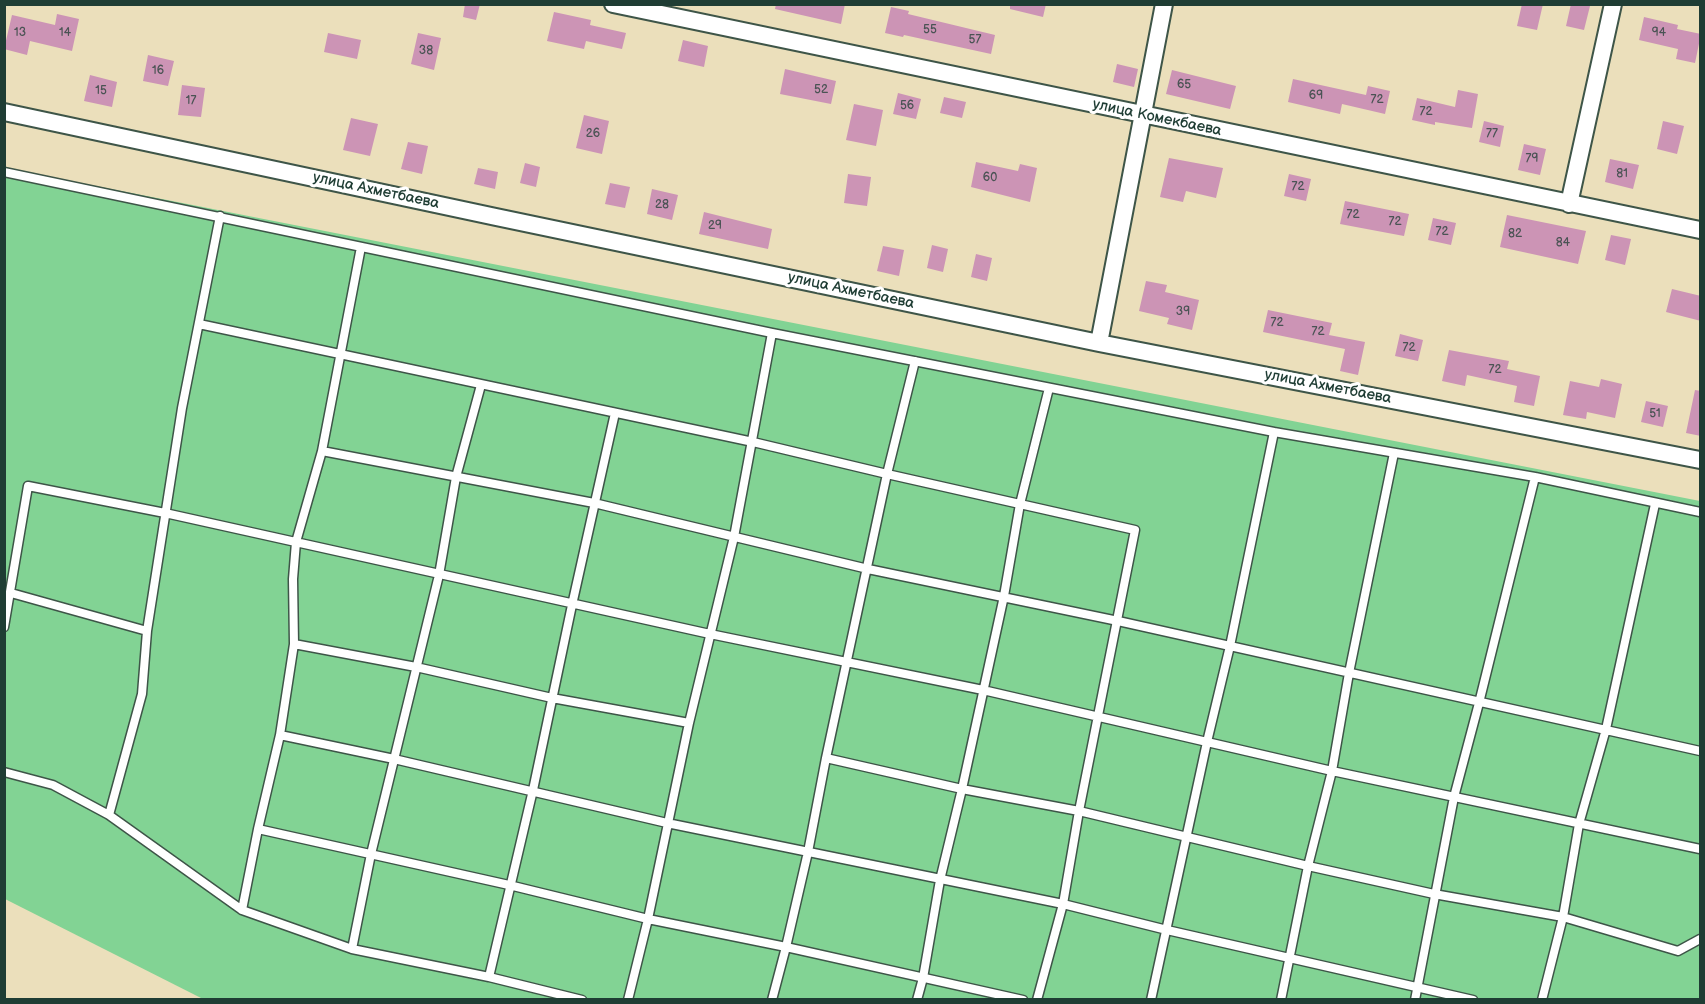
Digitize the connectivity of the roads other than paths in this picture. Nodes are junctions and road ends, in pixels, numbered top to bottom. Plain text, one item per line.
1 (613, 4) edge
2 (1164, 4) edge
3 (1613, 4) edge
4 (4, 112) edge
5 (1144, 116) junction
6 (4, 172) edge
7 (1569, 204) junction
8 (220, 216) junction
9 (1701, 230) edge
10 (361, 247) junction
11 (199, 324) junction
12 (772, 333) junction
13 (1099, 343) junction
14 (342, 356) junction
15 (915, 362) junction
16 (481, 385) junction
17 (1049, 388) junction
18 (615, 413) junction
19 (1274, 432) junction
20 (753, 441) junction
21 (322, 451) junction
22 (1394, 453) junction
23 (1701, 460) edge
24 (887, 474) junction
25 (456, 477) junction
26 (1535, 477) junction
27 (594, 503) junction
28 (1020, 504) junction
29 (1656, 504) junction
30 (1701, 512) edge
31 (165, 513) junction
32 (734, 537) junction
33 (296, 542) junction
34 (868, 569) junction
35 (439, 575) junction
36 (11, 594) junction
37 (1004, 596) junction
38 (572, 605) junction
39 (1118, 621) junction
40 (4, 627) edge
41 (147, 631) junction
42 (710, 634) junction
43 (294, 644) junction
44 (1230, 646) junction
45 (848, 663) junction
46 (416, 667) junction
47 (1349, 673) junction
48 (983, 690) junction
49 (552, 698) junction
50 (1479, 703) junction
51 (1097, 717) junction
52 (689, 723) junction
53 (1606, 729) junction
54 (280, 735) junction
55 (1207, 742) junction
56 (1701, 751) edge
57 (826, 758) junction
58 (394, 759) junction
59 (1332, 771) junction
60 (4, 772) edge
61 (962, 789) junction
62 (533, 790) junction
63 (1454, 797) junction
64 (1078, 812) junction
65 (109, 815) junction
66 (668, 823) junction
67 (1579, 824) junction
68 (258, 829) junction
69 (1186, 837) junction
70 (1701, 849) edge
71 (808, 852) junction
72 (372, 854) junction
73 (1308, 867) junction
74 (940, 880) junction
75 (509, 885) junction
76 (1434, 894) junction
77 (1063, 904) junction
78 (242, 910) junction
79 (1563, 917) junction
80 (648, 919) junction
81 (1167, 930) junction
82 (1701, 939) edge
83 (786, 947) junction
84 (352, 949) junction
85 (1290, 958) junction
86 (489, 977) junction
87 (922, 978) junction
88 (1418, 988) junction
89 (582, 999) edge
90 (628, 999) edge
91 (772, 999) edge
92 (917, 999) edge
93 (1023, 999) edge
94 (1037, 999) edge
95 (1151, 999) edge
96 (1281, 999) edge
97 (1415, 999) edge
98 (1473, 999) edge
99 (1542, 999) edge

1 - 5 street, улица Комекбаева
2 - 5 street
3 - 7 street
4 - 13 street, улица Ахметбаева
5 - 7 street, улица Комекбаева
5 - 13 street
6 - 8 lane
7 - 9 street, улица Комекбаева
8 - 10 lane
8 - 11 lane
10 - 12 lane
10 - 14 lane
11 - 14 lane
11 - 31 lane
12 - 15 lane
12 - 20 lane
13 - 23 street, улица Ахметбаева
14 - 16 lane
14 - 21 lane
15 - 17 lane
15 - 24 lane
16 - 18 lane
16 - 25 lane
17 - 19 lane
17 - 28 lane
18 - 20 lane
18 - 27 lane
19 - 22 lane
19 - 44 lane
20 - 24 lane
20 - 32 lane
21 - 25 lane
21 - 33 lane
22 - 26 lane
22 - 47 lane
24 - 28 lane
24 - 34 lane
25 - 27 lane
25 - 35 lane
26 - 29 lane
26 - 50 lane
27 - 32 lane
27 - 38 lane
28 - 37 lane
28 - 39 lane
29 - 30 lane
29 - 53 lane
31 - 33 lane
31 - 36 lane
31 - 41 lane
32 - 34 lane
32 - 42 lane
33 - 35 lane
33 - 43 lane
34 - 37 lane
34 - 45 lane
35 - 38 lane
35 - 46 lane
36 - 40 lane
36 - 41 lane
37 - 39 lane
37 - 48 lane
38 - 42 lane
38 - 49 lane
39 - 44 lane
39 - 51 lane
41 - 65 lane
42 - 45 lane
42 - 52 lane
43 - 46 lane
43 - 54 lane
44 - 47 lane
44 - 55 lane
45 - 48 lane
45 - 57 lane
46 - 49 lane
46 - 58 lane
47 - 50 lane
47 - 59 lane
48 - 51 lane
48 - 61 lane
49 - 52 lane
49 - 62 lane
50 - 53 lane
50 - 63 lane
51 - 55 lane
51 - 64 lane
52 - 66 lane
53 - 56 lane
53 - 67 lane
54 - 58 lane
54 - 68 lane
55 - 59 lane
55 - 69 lane
57 - 61 lane
57 - 71 lane
58 - 62 lane
58 - 72 lane
59 - 63 lane
59 - 73 lane
60 - 65 lane
61 - 64 lane
61 - 74 lane
62 - 66 lane
62 - 75 lane
63 - 67 lane
63 - 76 lane
64 - 69 lane
64 - 77 lane
65 - 78 lane
66 - 71 lane
66 - 80 lane
67 - 70 lane
67 - 79 lane
68 - 72 lane
68 - 78 lane
69 - 73 lane
69 - 81 lane
71 - 74 lane
71 - 83 lane
72 - 75 lane
72 - 84 lane
73 - 76 lane
73 - 85 lane
74 - 77 lane
74 - 87 lane
75 - 80 lane
75 - 86 lane
76 - 79 lane
76 - 88 lane
77 - 81 lane
77 - 94 lane
78 - 84 lane
79 - 82 lane
79 - 99 lane
80 - 83 lane
80 - 90 lane
81 - 85 lane
81 - 95 lane
83 - 87 lane
83 - 91 lane
84 - 86 lane
85 - 88 lane
85 - 96 lane
86 - 89 lane
87 - 92 lane
87 - 93 lane
88 - 97 lane
88 - 98 lane

